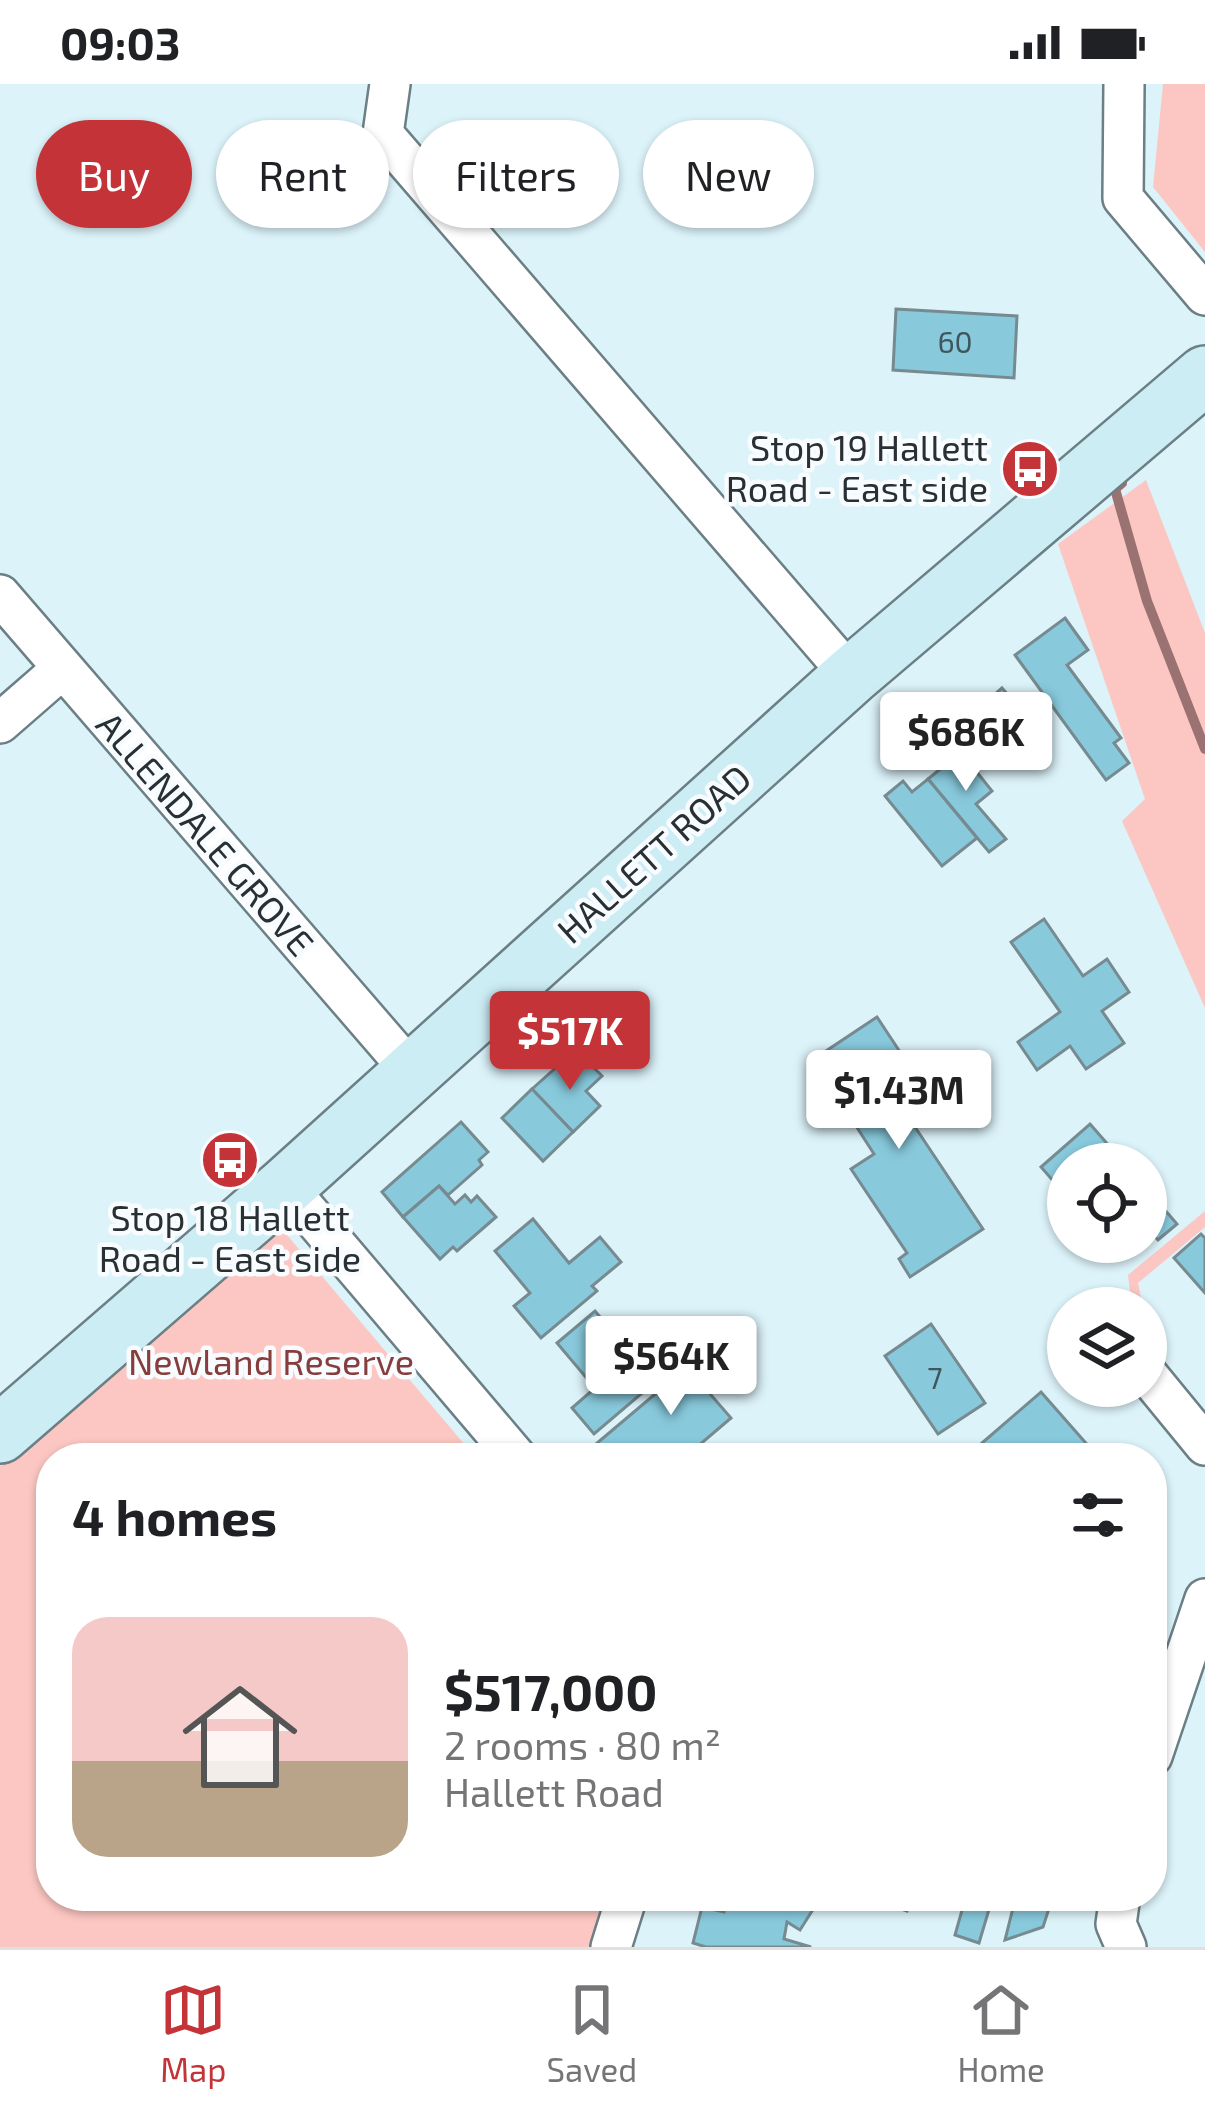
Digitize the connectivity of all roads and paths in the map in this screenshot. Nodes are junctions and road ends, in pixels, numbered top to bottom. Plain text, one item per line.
1 (390, 84) edge
2 (1124, 84) edge
3 (1205, 296) edge
4 (1205, 375) edge
5 (0, 595) edge
6 (62, 669) junction
7 (851, 676) junction
8 (0, 723) edge
9 (412, 1072) junction
10 (286, 1186) junction
11 (1167, 1398) edge
12 (0, 1434) edge
13 (504, 1443) edge
14 (1205, 1444) edge
15 (1205, 1599) edge
16 (1167, 1712) edge
17 (622, 1911) edge
18 (1118, 1911) edge
19 (611, 1947) edge
20 (1126, 1947) edge

1 - 7 street
2 - 3 street
4 - 7 main road, HALLETT ROAD
5 - 6 street, ALLENDALE GROVE
6 - 8 street
6 - 9 street, ALLENDALE GROVE
7 - 9 main road, HALLETT ROAD
9 - 10 main road, HALLETT ROAD
10 - 12 main road, HALLETT ROAD
10 - 13 street
11 - 14 street
15 - 16 street
17 - 19 street
18 - 20 street

